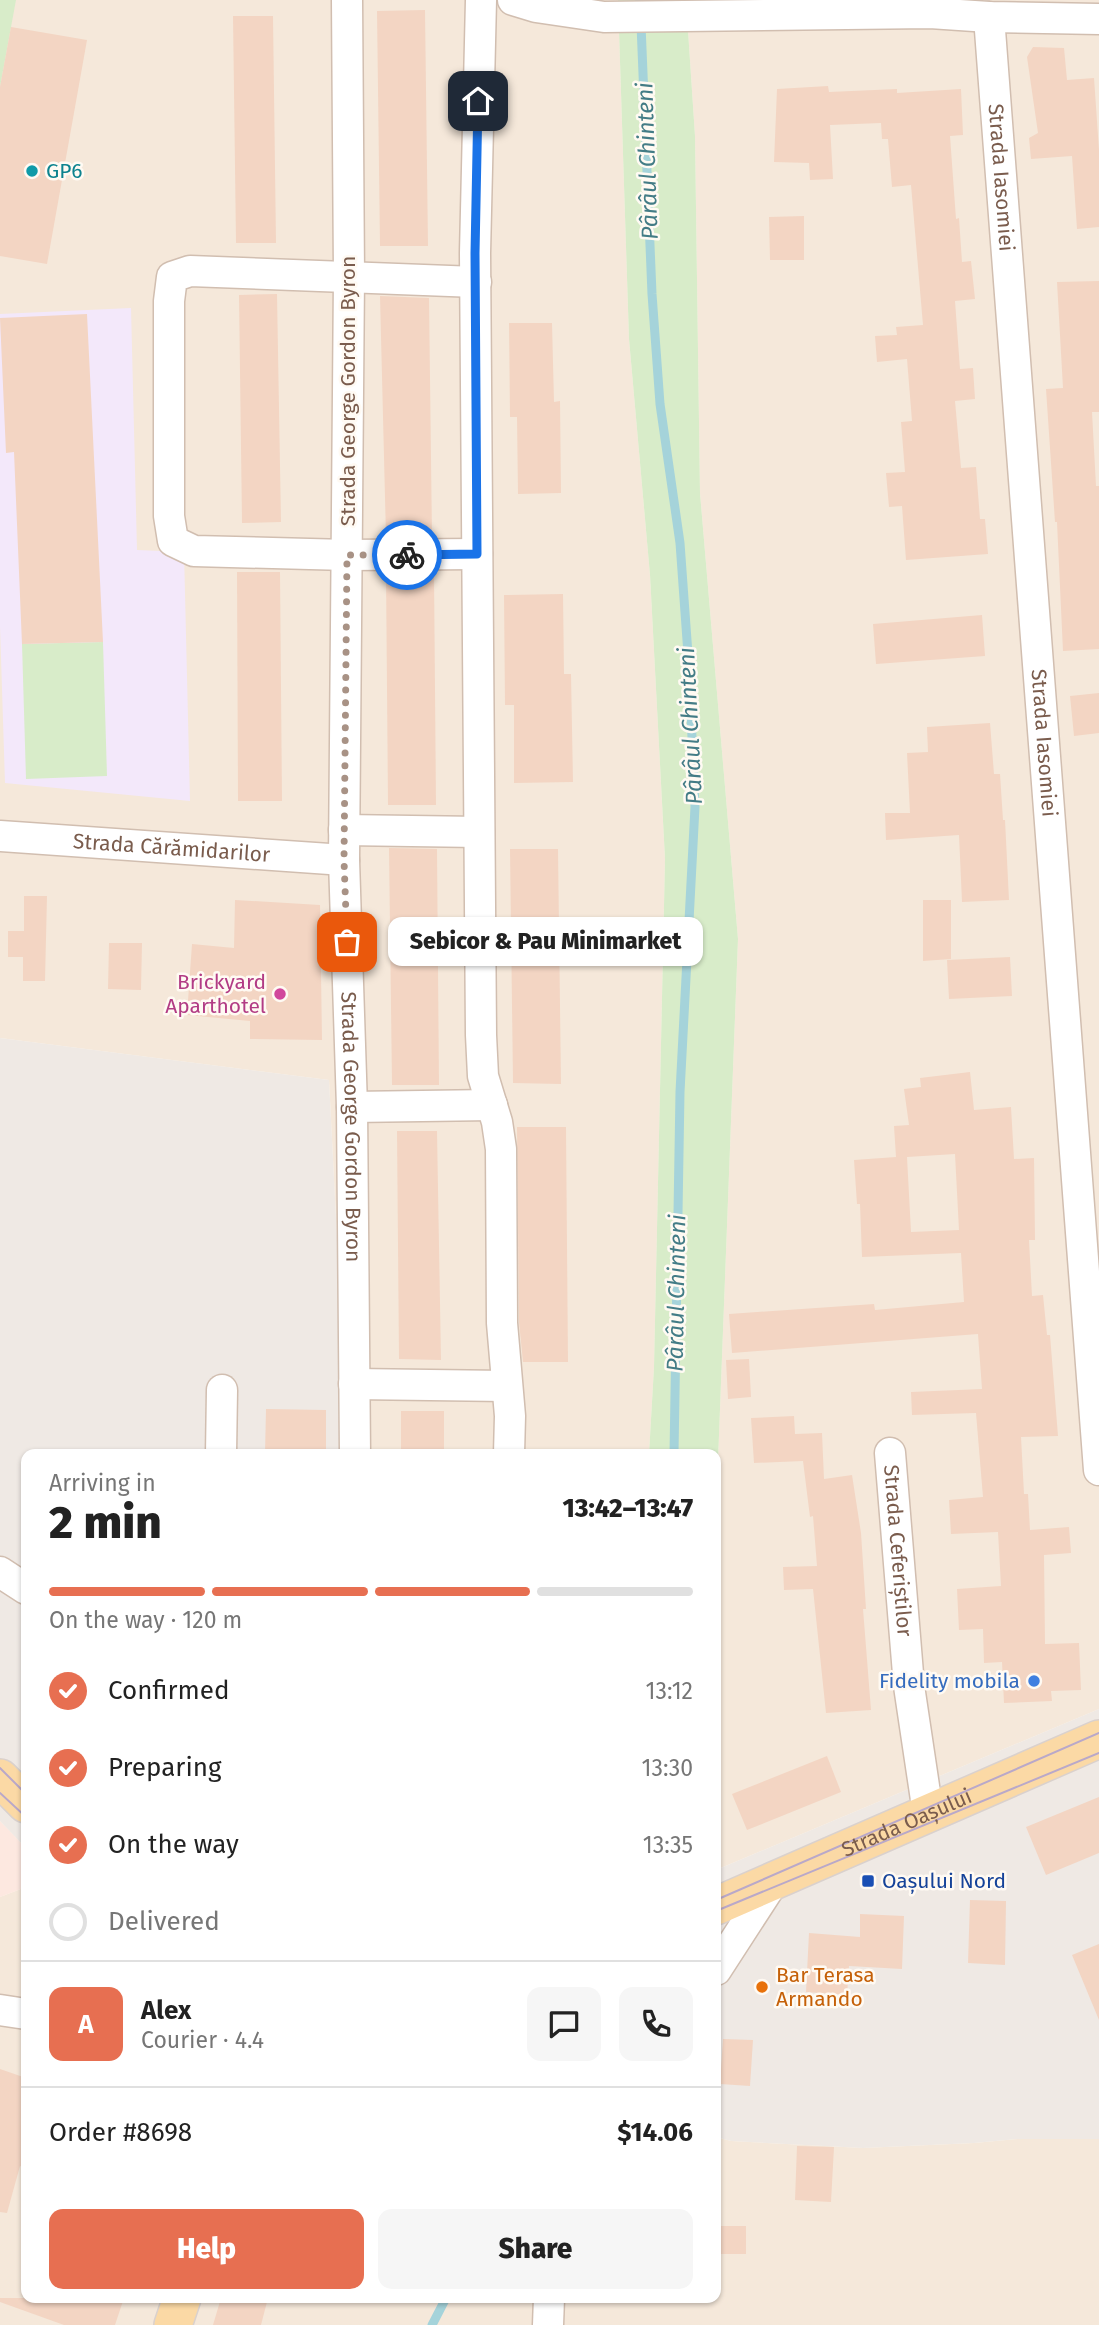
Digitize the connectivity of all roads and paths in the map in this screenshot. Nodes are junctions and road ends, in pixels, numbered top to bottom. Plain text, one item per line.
1 (347, 0) edge
2 (481, 0) edge
3 (513, 0) edge
4 (930, 6) edge
5 (571, 7) edge
6 (989, 17) junction
7 (1099, 19) edge
8 (349, 276) junction
9 (476, 282) junction
10 (477, 554) junction
11 (347, 555) junction
12 (479, 832) junction
13 (0, 836) edge
14 (344, 845) junction
15 (492, 1105) junction
16 (352, 1107) junction
17 (354, 1384) junction
18 (506, 1386) junction
19 (222, 1390) dead end
20 (221, 1449) edge
21 (355, 1449) edge
22 (509, 1449) edge
23 (890, 1453) dead end
24 (1099, 1469) edge
25 (0, 1572) edge
26 (21, 1586) edge
27 (1099, 1739) edge
28 (0, 1778) edge
29 (21, 1799) edge
30 (928, 1813) junction
31 (775, 1879) junction
32 (724, 1903) edge
33 (721, 1962) edge
34 (0, 2010) edge
35 (21, 2013) edge
36 (180, 2303) edge
37 (549, 2303) edge
38 (173, 2325) edge
39 (548, 2325) edge

1 - 8 street, Strada George Gordon Byron
2 - 9 street
3 - 5 street
4 - 5 street
4 - 6 street
6 - 7 street
6 - 24 street, Strada Iasomiei
8 - 9 street
8 - 11 street, Strada George Gordon Byron
8 - 11 street
9 - 10 street
10 - 11 street
10 - 12 street
11 - 14 street, Strada George Gordon Byron
12 - 14 street, Strada Cărămidarilor
12 - 15 street
13 - 14 street, Strada Cărămidarilor
14 - 16 street, Strada George Gordon Byron
15 - 16 street
15 - 18 street
16 - 17 street, Strada George Gordon Byron
17 - 18 street
17 - 21 street, Strada George Gordon Byron
18 - 22 street
19 - 20 street
23 - 30 street, Strada Ceferiștilor
25 - 26 street
27 - 30 main road, Strada Oașului
28 - 29 main road
30 - 31 main road, Strada Oașului
31 - 32 main road, Strada Oașului
31 - 33 street
34 - 35 street
36 - 38 main road
37 - 39 street

